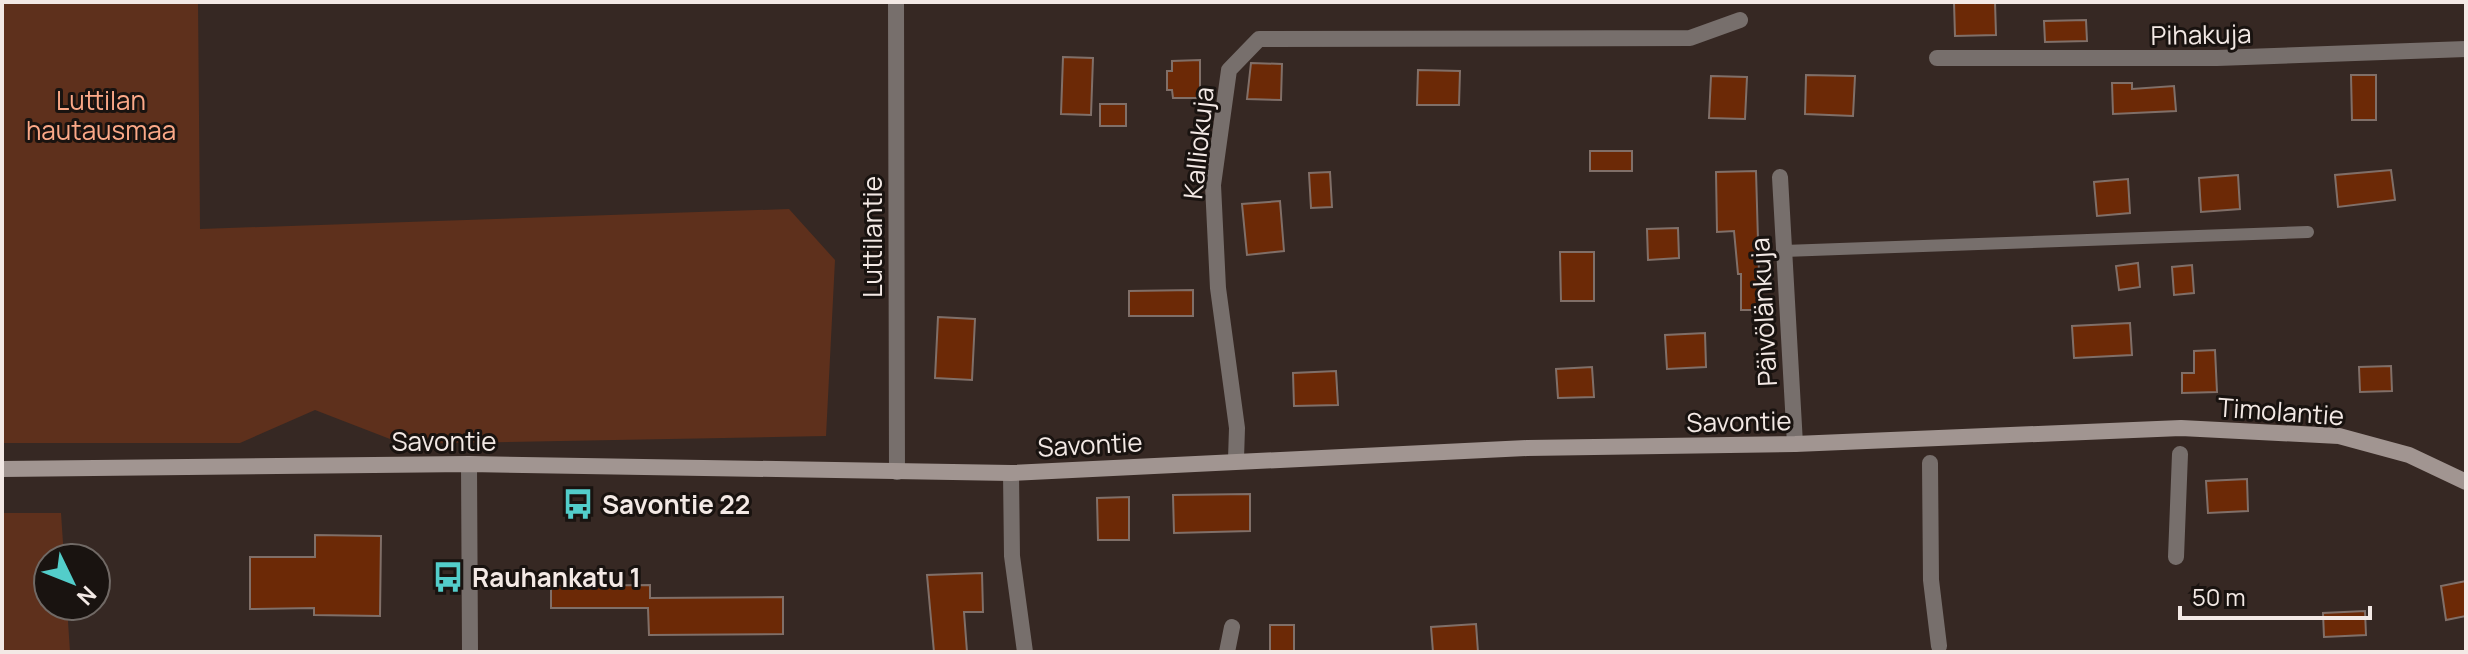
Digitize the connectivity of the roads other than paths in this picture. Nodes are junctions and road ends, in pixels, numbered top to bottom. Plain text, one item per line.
1 (896, 2) edge
2 (1740, 20) dead end
3 (2466, 49) edge
4 (1937, 58) dead end
5 (1780, 177) dead end
6 (2308, 232) dead end
7 (1784, 251) junction
8 (2181, 428) joint
9 (1795, 444) junction
10 (2180, 454) dead end
11 (1236, 459) junction
12 (1930, 463) dead end
13 (469, 464) junction
14 (2, 469) edge
15 (897, 472) junction
16 (1011, 473) junction
17 (2466, 482) edge
18 (2176, 557) dead end
19 (1232, 627) dead end
20 (1939, 646) dead end
21 (470, 652) edge
22 (1025, 652) edge
23 (1227, 652) edge

1 - 15 street, Luttilantie
2 - 11 street, Kalliokuja
3 - 4 street, Pihakuja
5 - 7 street, Päivölänkuja
6 - 7 lane
7 - 9 street, Päivölänkuja
8 - 9 street, Savontie
8 - 17 street, Timolantie
9 - 11 street, Savontie
10 - 18 street
11 - 16 street, Savontie
12 - 20 street
13 - 14 street, Savontie
13 - 15 street, Savontie
13 - 21 street
15 - 16 street, Savontie
16 - 22 street
19 - 23 street

